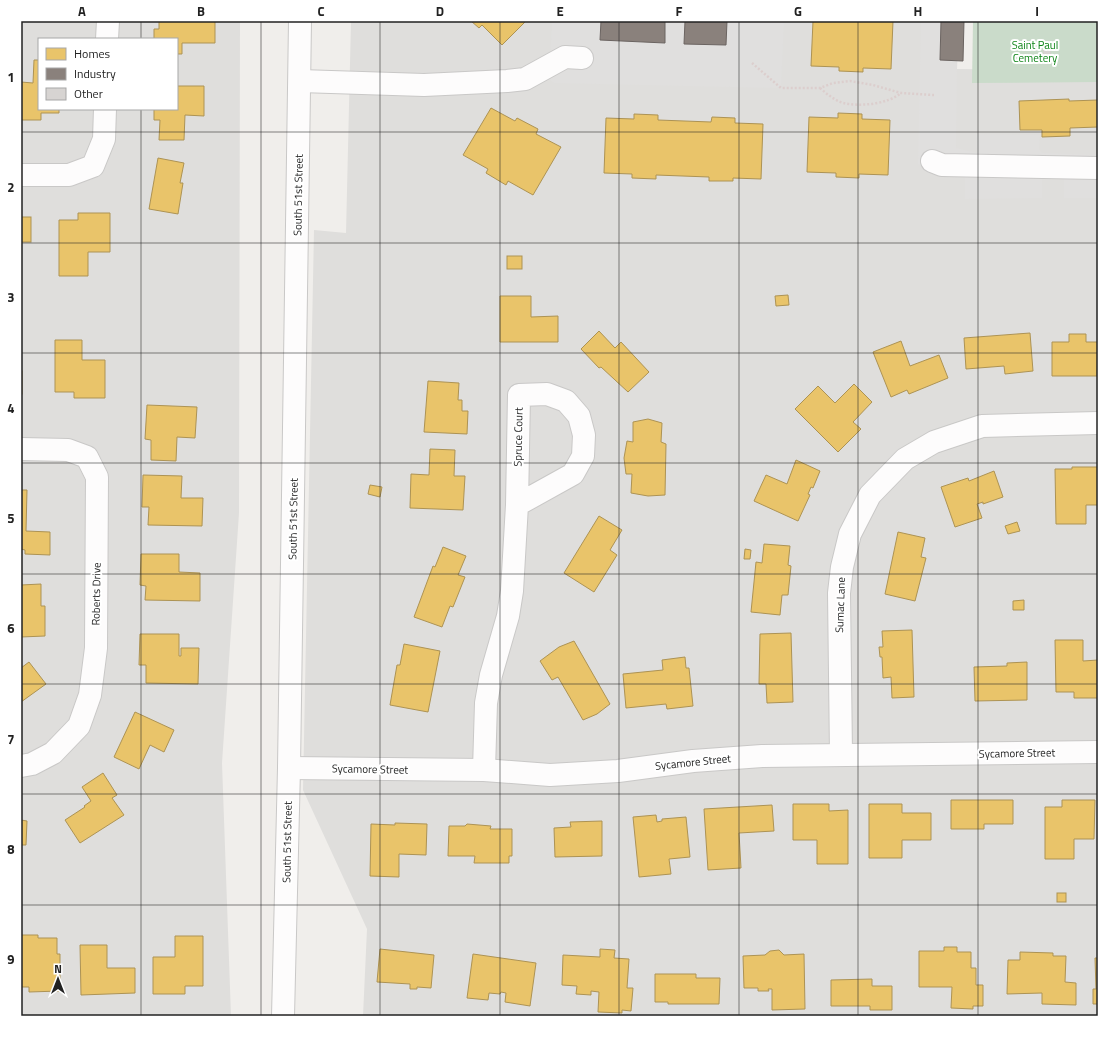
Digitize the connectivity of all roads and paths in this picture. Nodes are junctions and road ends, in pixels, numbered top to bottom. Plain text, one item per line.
1 (108, 21) edge
2 (300, 21) edge
3 (107, 38) edge
4 (582, 58) dead end
5 (752, 63) dead end
6 (300, 81) junction
7 (820, 88) junction
8 (901, 93) junction
9 (934, 95) dead end
10 (105, 110) edge
11 (932, 161) dead end
12 (1098, 168) edge
13 (21, 175) edge
14 (1098, 423) edge
15 (21, 449) edge
16 (516, 505) junction
17 (1098, 752) edge
18 (841, 755) junction
19 (21, 766) edge
20 (289, 768) junction
21 (484, 770) junction
22 (283, 1016) edge

1 - 3 street
2 - 6 street, South 51st Street
4 - 6 street
5 - 7 path
6 - 20 street, South 51st Street
7 - 8 path
7 - 8 path
8 - 9 path
10 - 13 street
11 - 12 street
14 - 18 street, Sumac Lane
15 - 19 street, Roberts Drive
16 - 16 street, Spruce Court
16 - 21 street, Spruce Court
17 - 18 street, Sycamore Street
18 - 21 street, Sycamore Street
20 - 21 street, Sycamore Street
20 - 22 street, South 51st Street

